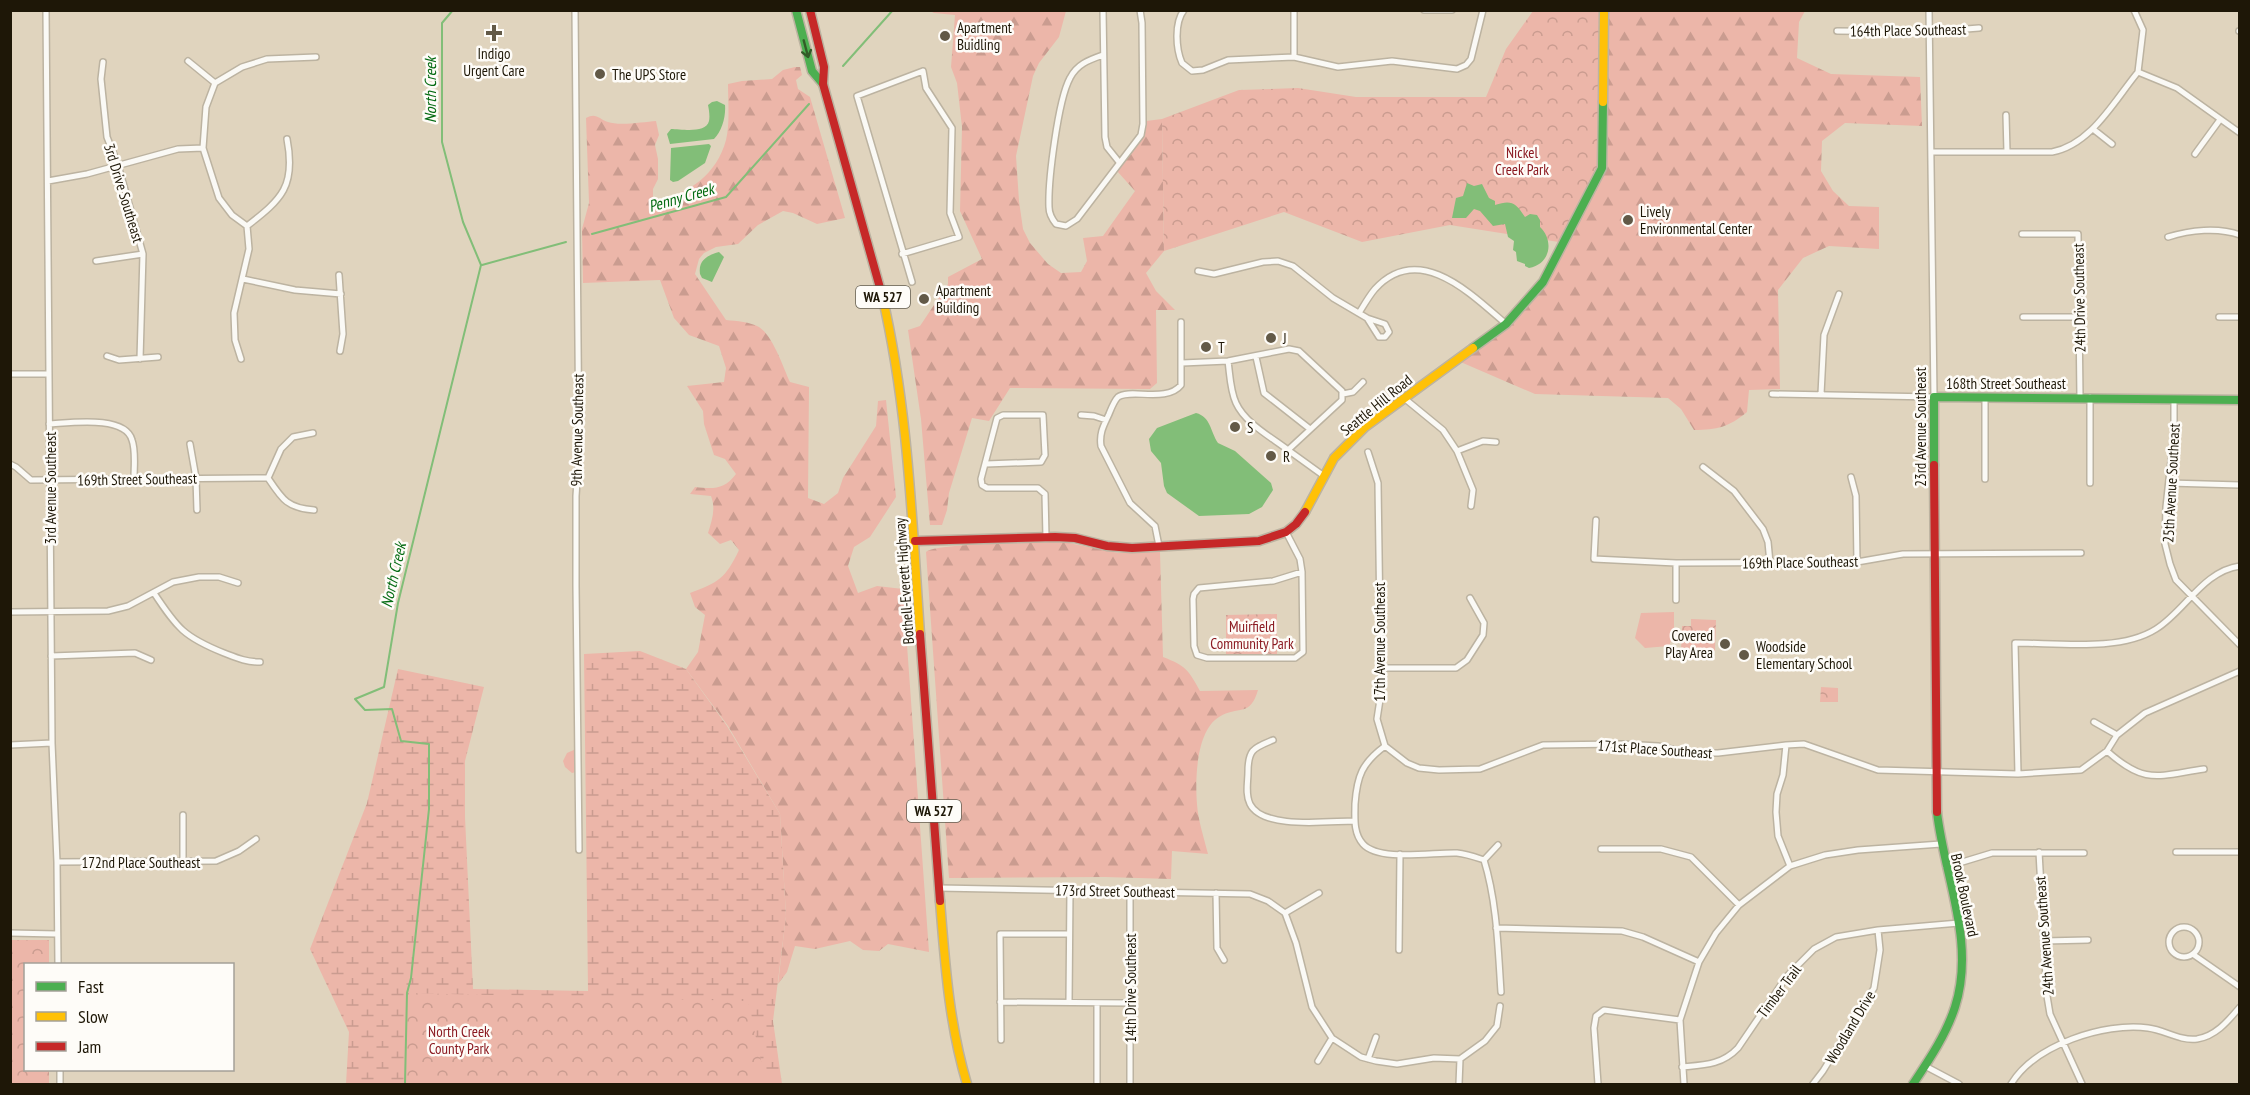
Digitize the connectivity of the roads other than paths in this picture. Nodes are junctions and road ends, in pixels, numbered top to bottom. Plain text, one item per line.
1 (46, 10) edge
2 (575, 10) edge
3 (796, 10) edge
4 (810, 10) edge
5 (815, 10) edge
6 (1103, 10) edge
7 (1140, 10) edge
8 (1184, 10) edge
9 (1294, 10) edge
10 (1424, 10) edge
11 (1452, 10) edge
12 (1483, 10) edge
13 (1604, 10) edge
14 (1929, 10) edge
15 (2134, 10) edge
16 (1979, 28) dead end
17 (815, 29) junction
18 (1837, 31) dead end
19 (1929, 32) junction
20 (1103, 55) junction
21 (316, 57) dead end
22 (1294, 57) junction
23 (189, 61) dead end
24 (102, 62) dead end
25 (2138, 72) junction
26 (215, 83) junction
27 (823, 84) junction
28 (2006, 115) dead end
29 (2219, 121) junction
30 (2093, 129) junction
31 (2240, 133) edge
32 (287, 139) dead end
33 (2112, 144) dead end
34 (203, 148) junction
35 (1930, 152) junction
36 (2007, 152) junction
37 (2195, 154) dead end
38 (1119, 162) junction
39 (118, 165) junction
40 (48, 181) junction
41 (247, 226) junction
42 (2022, 234) dead end
43 (2240, 235) edge
44 (2168, 237) dead end
45 (142, 254) junction
46 (902, 254) junction
47 (96, 261) dead end
48 (1198, 271) dead end
49 (339, 275) dead end
50 (243, 279) junction
51 (912, 282) dead end
52 (342, 294) junction
53 (1839, 294) dead end
54 (1359, 313) junction
55 (2023, 317) dead end
56 (2079, 317) junction
57 (2219, 317) dead end
58 (2240, 317) edge
59 (1367, 318) dead end
60 (1181, 322) dead end
61 (1506, 324) junction
62 (340, 351) dead end
63 (107, 356) dead end
64 (158, 357) dead end
65 (1256, 357) junction
66 (140, 359) junction
67 (241, 359) dead end
68 (1228, 362) junction
69 (1182, 363) junction
70 (10, 374) edge
71 (49, 374) junction
72 (1363, 382) dead end
73 (1343, 394) junction
74 (1772, 394) dead end
75 (1821, 394) junction
76 (1934, 397) junction
77 (1985, 397) junction
78 (2080, 397) junction
79 (2090, 397) junction
80 (1404, 398) junction
81 (2175, 399) junction
82 (2240, 400) edge
83 (1081, 415) dead end
84 (1106, 420) junction
85 (49, 424) junction
86 (1310, 429) junction
87 (313, 433) dead end
88 (1496, 442) dead end
89 (190, 444) dead end
90 (1288, 450) junction
91 (1457, 451) junction
92 (1368, 452) dead end
93 (10, 464) edge
94 (986, 464) junction
95 (1703, 467) dead end
96 (1324, 476) junction
97 (1851, 477) dead end
98 (134, 478) junction
99 (196, 478) junction
100 (268, 478) junction
101 (1985, 479) dead end
102 (50, 481) junction
103 (2090, 483) dead end
104 (2169, 483) junction
105 (2240, 485) edge
106 (1471, 506) dead end
107 (196, 510) dead end
108 (314, 510) dead end
109 (1596, 520) dead end
110 (1286, 532) junction
111 (1046, 537) junction
112 (915, 541) junction
113 (1159, 546) junction
114 (2081, 553) dead end
115 (1934, 554) junction
116 (1857, 562) junction
117 (1676, 563) junction
118 (1770, 563) junction
119 (2240, 566) edge
120 (1302, 572) junction
121 (237, 583) dead end
122 (154, 593) junction
123 (2192, 595) junction
124 (1470, 598) dead end
125 (1676, 600) dead end
126 (10, 612) edge
127 (50, 613) junction
128 (2240, 645) edge
129 (51, 656) junction
130 (151, 660) dead end
131 (260, 662) dead end
132 (1381, 668) junction
133 (2240, 671) edge
134 (2094, 722) dead end
135 (2117, 735) junction
136 (1274, 740) dead end
137 (52, 743) junction
138 (10, 745) edge
139 (1786, 745) junction
140 (1385, 746) junction
141 (2107, 751) junction
142 (2204, 769) dead end
143 (1936, 772) junction
144 (2018, 774) junction
145 (183, 815) dead end
146 (1354, 821) junction
147 (255, 838) dead end
148 (1941, 844) junction
149 (1498, 845) dead end
150 (1601, 849) dead end
151 (579, 850) dead end
152 (2039, 852) junction
153 (2176, 852) dead end
154 (2240, 852) edge
155 (2084, 853) dead end
156 (1400, 854) junction
157 (1484, 860) junction
158 (57, 862) junction
159 (183, 862) junction
160 (1790, 866) junction
161 (1946, 867) junction
162 (939, 888) junction
163 (1070, 891) junction
164 (1131, 891) junction
165 (1216, 893) junction
166 (1319, 893) dead end
167 (1738, 905) junction
168 (1285, 914) junction
169 (1959, 923) junction
170 (1496, 928) junction
171 (1878, 930) junction
172 (10, 933) edge
173 (57, 934) junction
174 (1069, 934) junction
175 (2088, 940) dead end
176 (2044, 941) junction
177 (1399, 950) dead end
178 (2194, 955) junction
179 (1224, 960) dead end
180 (1699, 962) junction
181 (58, 963) edge
182 (2240, 987) edge
183 (1501, 992) dead end
184 (1000, 1002) junction
185 (1069, 1002) junction
186 (1097, 1003) junction
187 (1130, 1003) junction
188 (1500, 1006) dead end
189 (2240, 1006) edge
190 (1680, 1020) junction
191 (1376, 1037) dead end
192 (1332, 1038) junction
193 (1001, 1041) dead end
194 (2062, 1044) junction
195 (1368, 1059) junction
196 (1460, 1059) junction
197 (1318, 1061) dead end
198 (1925, 1066) junction
199 (1682, 1067) junction
200 (967, 1084) edge
201 (1097, 1084) edge
202 (1130, 1084) edge
203 (1459, 1084) edge
204 (1598, 1084) edge
205 (1684, 1084) edge
206 (1813, 1084) edge
207 (1913, 1084) edge
208 (1959, 1084) edge
209 (2011, 1084) edge
210 (2082, 1084) edge

1 - 40 street, 3rd Avenue Southeast
2 - 151 street, 9th Avenue Southeast
3 -> 27 street, Bothell-Everett Highway / WA 527
4 - 17 street, Bothell-Everett Highway / WA 527
5 - 17 street
6 - 20 street
7 - 38 street
8 - 22 street
9 - 22 street
10 - 11 street
12 - 22 street
13 - 61 street, Seattle Hill Road
14 - 19 street, 23rd Avenue Southeast
15 - 25 street
16 - 19 street, 164th Place Southeast
17 - 27 street, Bothell-Everett Highway / WA 527
18 - 19 street, 164th Place Southeast
19 - 35 street, 23rd Avenue Southeast
20 - 38 street
20 - 38 street
21 - 26 street
23 - 26 street
24 - 39 street, 3rd Drive Southeast
25 - 29 street
25 - 30 street
26 - 34 street
27 - 112 street, Bothell-Everett Highway / WA 527
28 - 36 street
29 - 31 street
29 - 37 street
30 - 33 street
30 - 36 street
32 - 41 street
34 - 39 street
34 - 41 street
35 - 36 street
35 - 76 street, 23rd Avenue Southeast
39 - 40 street
39 - 45 street, 3rd Drive Southeast
40 - 71 street, 3rd Avenue Southeast
41 - 50 street
42 - 56 street, 24th Drive Southeast
43 - 44 street
45 - 47 street
45 - 66 street, 3rd Drive Southeast
46 - 46 street
46 - 51 street
48 - 54 street
49 - 52 street
50 - 52 street
50 - 67 street
52 - 62 street
53 - 75 street
54 - 59 street
54 - 61 street
55 - 56 street
56 - 78 street, 24th Drive Southeast
57 - 58 street
60 - 69 street
61 - 80 street, Seattle Hill Road
63 - 66 street
64 - 66 street
65 - 68 street
65 - 73 street
65 - 86 street
68 - 69 street
68 - 90 street
69 - 84 street
70 - 71 street
71 - 85 street, 3rd Avenue Southeast
72 - 73 street
73 - 86 street
74 - 75 street, 168th Street Southeast
75 - 76 street, 168th Street Southeast
76 - 77 street, 168th Street Southeast
76 - 115 street, 23rd Avenue Southeast
77 - 78 street, 168th Street Southeast
77 - 101 street
78 - 79 street, 168th Street Southeast
79 - 81 street, 168th Street Southeast
79 - 103 street
80 - 91 street
80 - 96 street, Seattle Hill Road
81 - 82 street, 168th Street Southeast
81 - 104 street, 25th Avenue Southeast
83 - 84 street
84 - 113 street
85 - 98 street
85 - 102 street, 3rd Avenue Southeast
86 - 90 street
87 - 100 street
88 - 91 street
89 - 99 street
90 - 96 street
91 - 106 street
92 - 132 street, 17th Avenue Southeast
93 - 102 street, 169th Street Southeast
94 - 94 street
94 - 111 street
95 - 118 street
96 - 110 street, Seattle Hill Road
97 - 116 street
98 - 99 street, 169th Street Southeast
98 - 102 street, 169th Street Southeast
99 - 100 street, 169th Street Southeast
99 - 107 street
100 - 108 street
102 - 127 street, 3rd Avenue Southeast
104 - 105 street
104 - 123 street, 25th Avenue Southeast
109 - 117 street, 169th Place Southeast
110 - 113 street, Seattle Hill Road
110 - 120 street
111 - 112 street, Seattle Hill Road
111 - 113 street, Seattle Hill Road
112 - 162 street, Bothell-Everett Highway / WA 527
114 - 115 street, 169th Place Southeast
115 - 116 street, 169th Place Southeast
115 - 143 street, 23rd Avenue Southeast
116 - 118 street, 169th Place Southeast
117 - 118 street, 169th Place Southeast
117 - 125 street
119 - 123 street
120 - 120 street
121 - 122 street
122 - 127 street
122 - 131 street
123 - 128 street, 25th Avenue Southeast
123 - 144 street
124 - 132 street
126 - 127 street
127 - 129 street, 3rd Avenue Southeast
129 - 130 street
129 - 137 street, 3rd Avenue Southeast
132 - 140 street, 17th Avenue Southeast
133 - 135 street
134 - 135 street
135 - 141 street
136 - 146 street
137 - 138 street
137 - 158 street, 3rd Avenue Southeast
139 - 140 street, 171st Place Southeast
139 - 143 street, 171st Place Southeast
139 - 160 street
140 - 146 street
141 - 142 street
141 - 144 street, 171st Place Southeast
143 - 144 street, 171st Place Southeast
143 - 148 street, 23rd Avenue Southeast
145 - 159 street
146 - 156 street
147 - 159 street, 172nd Place Southeast
148 - 160 street
148 - 161 street, Brook Boulevard
149 - 157 street
150 - 167 street
152 - 155 street
152 - 161 street
152 - 176 street, 24th Avenue Southeast
153 - 154 street
156 - 157 street
156 - 177 street
157 - 170 street
158 - 159 street, 172nd Place Southeast
158 - 173 street, 3rd Avenue Southeast
160 - 167 street
161 - 169 street, Brook Boulevard
162 - 163 street, 173rd Street Southeast
162 - 200 street, Bothell-Everett Highway / WA 527
163 - 164 street, 173rd Street Southeast
163 - 174 street
164 - 165 street, 173rd Street Southeast
164 - 187 street, 14th Drive Southeast
165 - 168 street, 173rd Street Southeast
165 - 179 street
166 - 168 street
167 - 180 street
168 - 192 street
169 - 171 street, Timber Trail
169 - 198 street, Brook Boulevard
170 - 180 street
170 - 183 street
171 - 199 street, Timber Trail
171 - 206 street, Woodland Drive
172 - 173 street
173 - 181 street, 3rd Avenue Southeast
174 - 184 street
174 - 185 street
175 - 176 street
176 - 194 street, 24th Avenue Southeast
178 - 178 street
178 - 182 street
180 - 190 street
184 - 185 street
184 - 193 street
185 - 186 street
186 - 187 street
186 - 201 street
187 - 202 street, 14th Drive Southeast
188 - 196 street
189 - 194 street
190 - 199 street
190 - 204 street
191 - 195 street
192 - 195 street
192 - 197 street
194 - 209 street
194 - 210 street, 24th Avenue Southeast
195 - 196 street
196 - 203 street
198 - 207 street, Brook Boulevard
198 - 208 street
199 - 205 street

